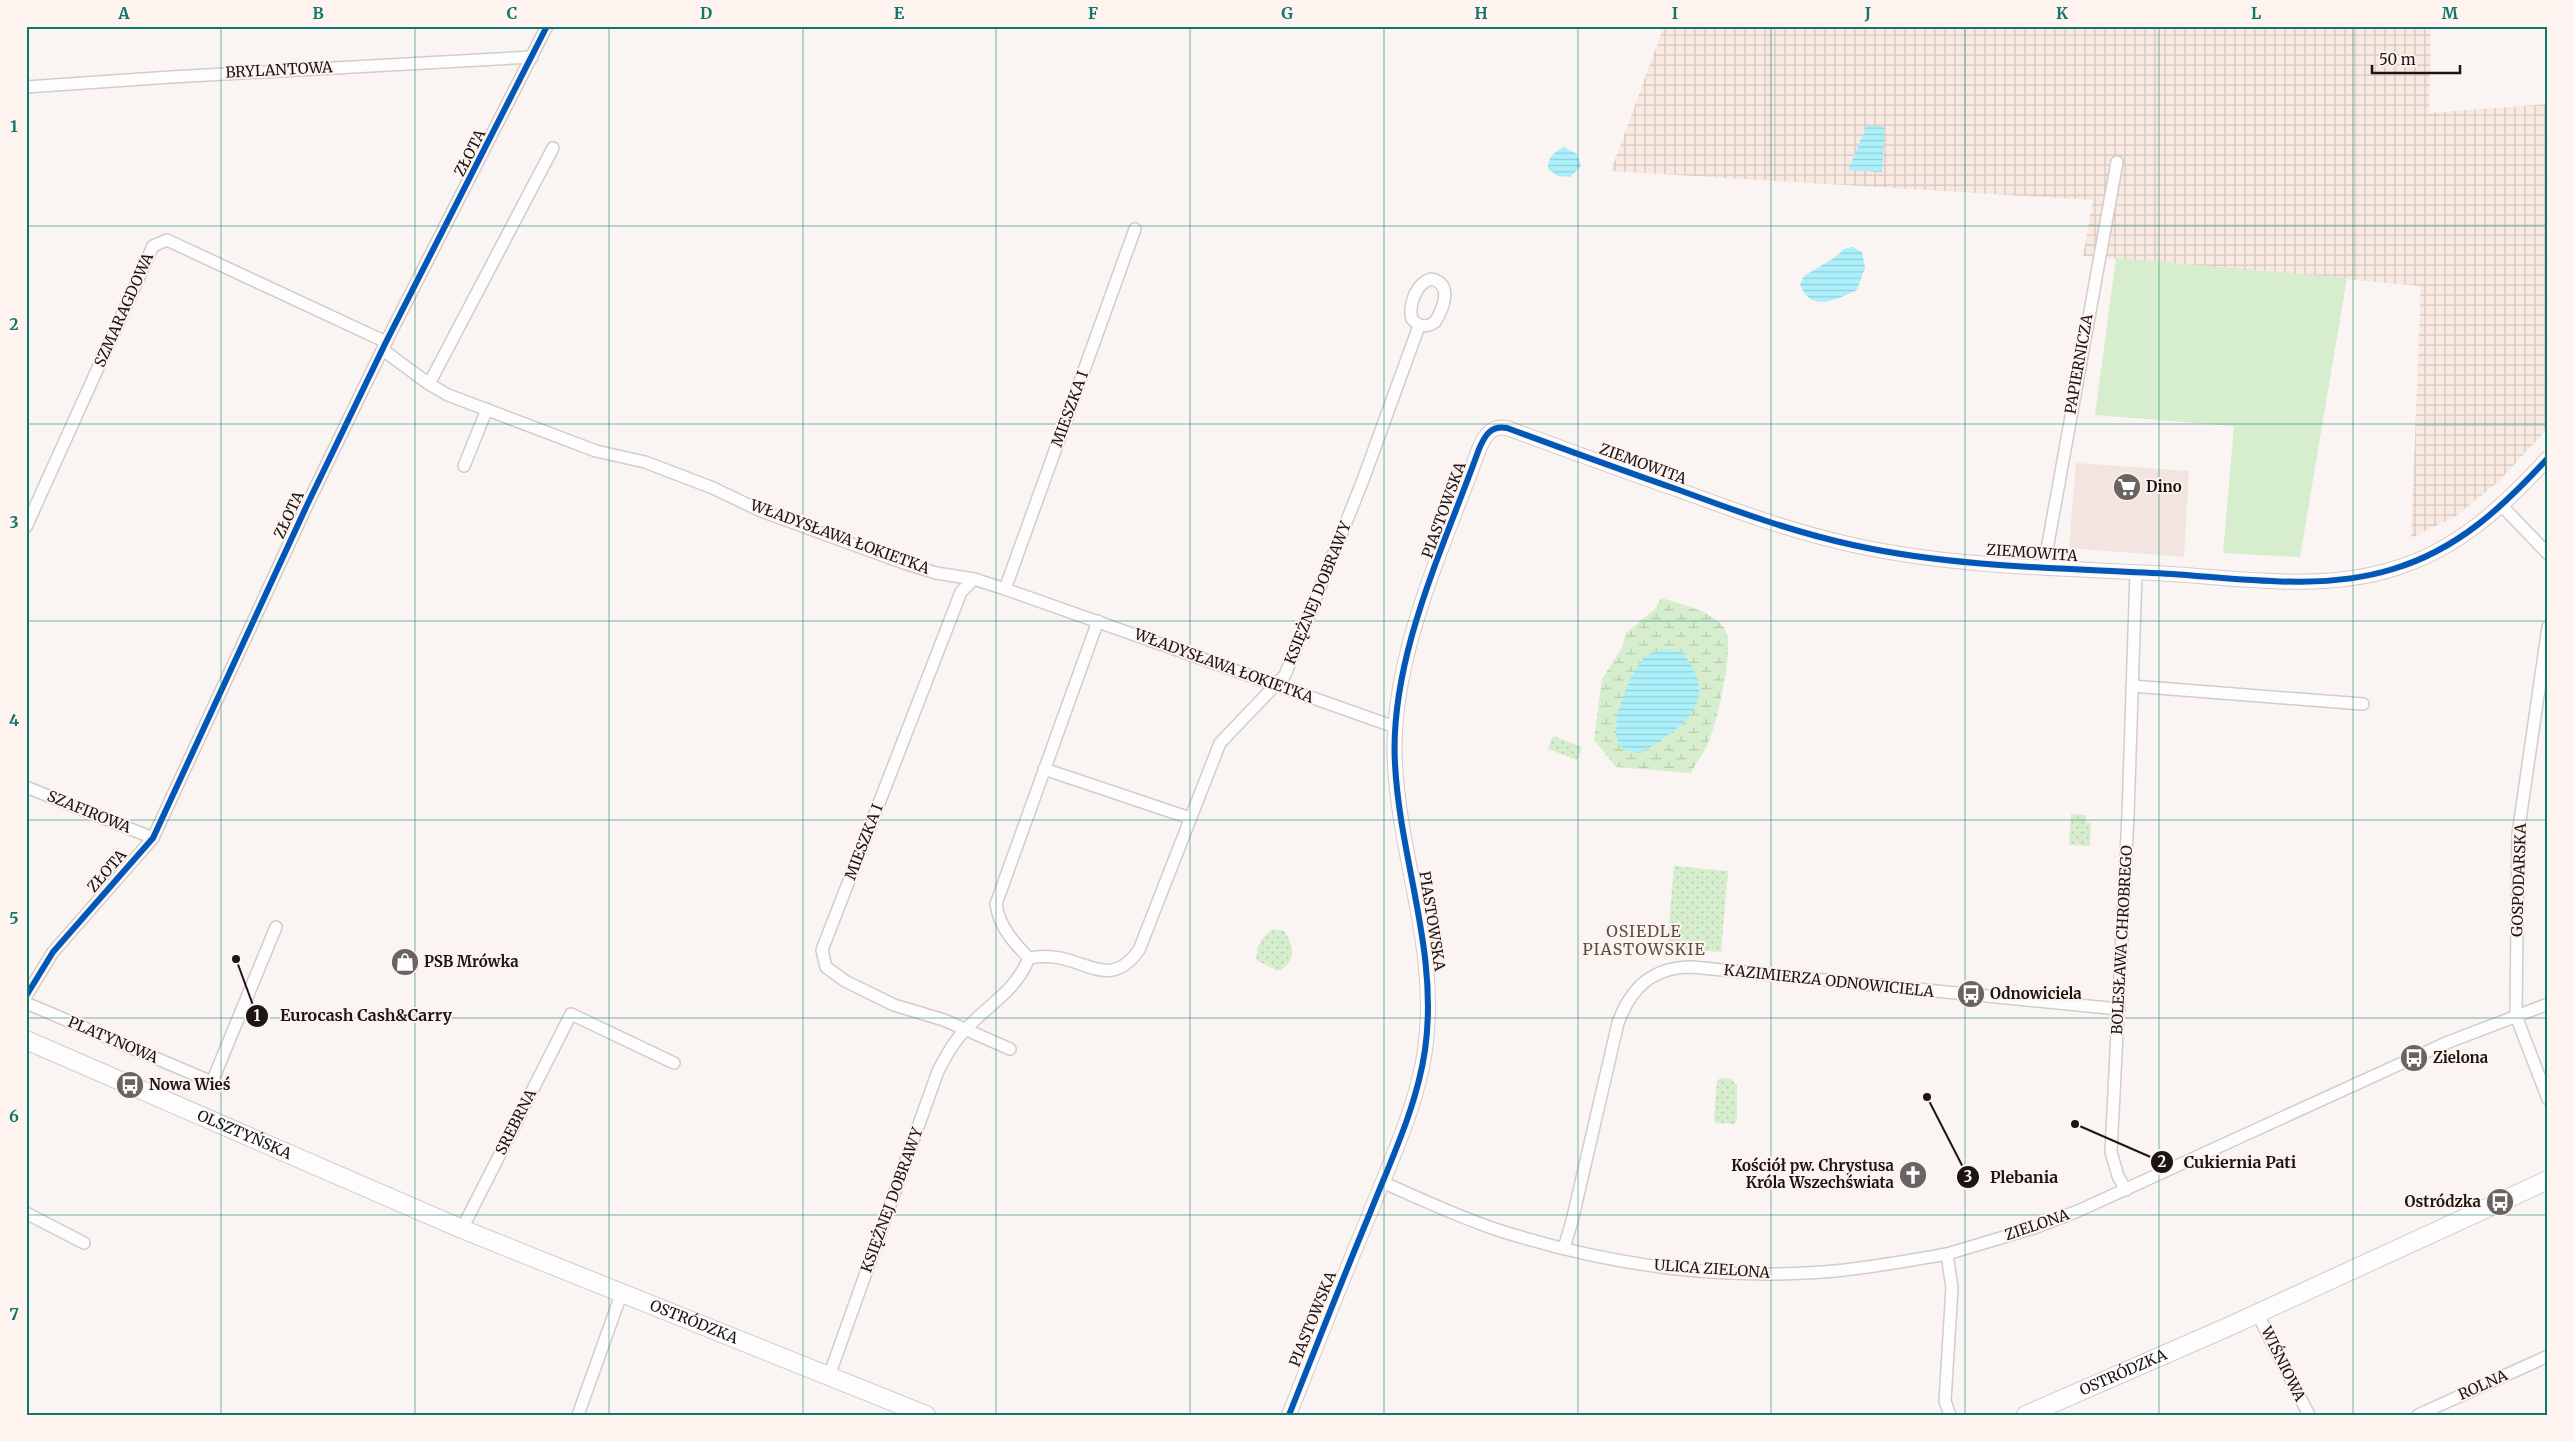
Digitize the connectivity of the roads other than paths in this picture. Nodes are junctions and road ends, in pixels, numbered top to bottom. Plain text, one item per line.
1 (547, 26) edge
2 (532, 57) junction
3 (26, 87) edge
4 (553, 148) dead end
5 (2117, 162) dead end
6 (1135, 229) dead end
7 (1419, 326) dead end
8 (385, 346) junction
9 (429, 384) junction
10 (487, 409) junction
11 (1496, 427) joint
12 (2548, 458) edge
13 (464, 466) dead end
14 (2502, 506) junction
15 (26, 527) edge
16 (2548, 554) edge
17 (2044, 566) junction
18 (2136, 572) junction
19 (974, 579) junction
20 (1005, 589) junction
21 (1098, 621) junction
22 (2548, 627) edge
23 (1278, 684) junction
24 (2132, 686) junction
25 (2363, 704) dead end
26 (1395, 726) junction
27 (1044, 769) junction
28 (26, 787) edge
29 (1190, 818) junction
30 (153, 838) junction
31 (276, 927) dead end
32 (1029, 958) junction
33 (26, 996) edge
34 (26, 1003) edge
35 (2548, 1004) edge
36 (2118, 1009) junction
37 (2516, 1016) junction
38 (966, 1029) junction
39 (26, 1040) edge
40 (1010, 1049) dead end
41 (674, 1063) dead end
42 (2548, 1099) edge
43 (2548, 1180) edge
44 (1382, 1182) junction
45 (2126, 1190) junction
46 (26, 1213) edge
47 (462, 1229) junction
48 (84, 1243) dead end
49 (1564, 1248) junction
50 (1947, 1254) junction
51 (1861, 1267) joint
52 (622, 1292) junction
53 (2257, 1313) junction
54 (2548, 1356) edge
55 (829, 1376) junction
56 (578, 1415) edge
57 (926, 1415) edge
58 (1289, 1415) edge
59 (1950, 1415) edge
60 (2026, 1415) edge
61 (2309, 1415) edge
62 (2418, 1415) edge

1 - 2 street, ZŁOTA
2 - 3 street, BRYLANTOWA
2 - 8 street, ZŁOTA
4 - 9 street
5 - 17 street, PAPIERNICZA
6 - 20 street, MIESZKA I
7 - 23 street, KSIĘŻNEJ DOBRAWY
8 - 9 street, WŁADYSŁAWA ŁOKIETKA
8 - 15 street, SZMARAGDOWA
8 - 30 street, ZŁOTA
9 - 10 street, WŁADYSŁAWA ŁOKIETKA
10 - 13 street
10 - 19 street, WŁADYSŁAWA ŁOKIETKA
11 - 17 street, ZIEMOWITA
11 - 26 street, PIASTOWSKA
12 - 14 street, ZIEMOWITA
14 - 16 street
14 - 18 street, ZIEMOWITA
17 - 18 street, ZIEMOWITA
18 - 24 street, BOLESŁAWA CHROBREGO
19 - 20 street, WŁADYSŁAWA ŁOKIETKA
19 - 38 street, MIESZKA I
20 - 21 street, WŁADYSŁAWA ŁOKIETKA
21 - 23 street, WŁADYSŁAWA ŁOKIETKA
21 - 27 street
22 - 37 street, GOSPODARSKA
23 - 26 street, WŁADYSŁAWA ŁOKIETKA
23 - 29 street, KSIĘŻNEJ DOBRAWY
24 - 25 street
24 - 36 street, BOLESŁAWA CHROBREGO
26 - 44 street, PIASTOWSKA
27 - 29 street
27 - 32 street
28 - 30 street, SZAFIROWA
29 - 32 street, KSIĘŻNEJ DOBRAWY
30 - 33 street, ZŁOTA
31 - 34 street, PLATYNOWA
32 - 38 street, KSIĘŻNEJ DOBRAWY
35 - 37 street, ZIELONA
36 - 45 street, BOLESŁAWA CHROBREGO
36 - 49 street, KAZIMIERZA ODNOWICIELA
37 - 42 street, GOSPODARSKA
37 - 45 street, ZIELONA
38 - 40 street
38 - 55 street, KSIĘŻNEJ DOBRAWY
39 - 47 main road, OLSZTYŃSKA
41 - 47 street, SREBRNA
43 - 53 main road, OSTRÓDZKA
44 - 49 street, ULICA ZIELONA
44 - 58 street, PIASTOWSKA
45 - 50 street, ZIELONA
46 - 48 street
47 - 52 main road, OSTRÓDZKA
49 - 51 street, ULICA ZIELONA
50 - 51 street, ZIELONA
50 - 59 street
52 - 55 main road, OSTRÓDZKA
52 - 56 street
53 - 60 main road, OSTRÓDZKA
53 - 61 street, WIŚNIOWA
54 - 62 street, ROLNA
55 - 57 main road, OSTRÓDZKA

